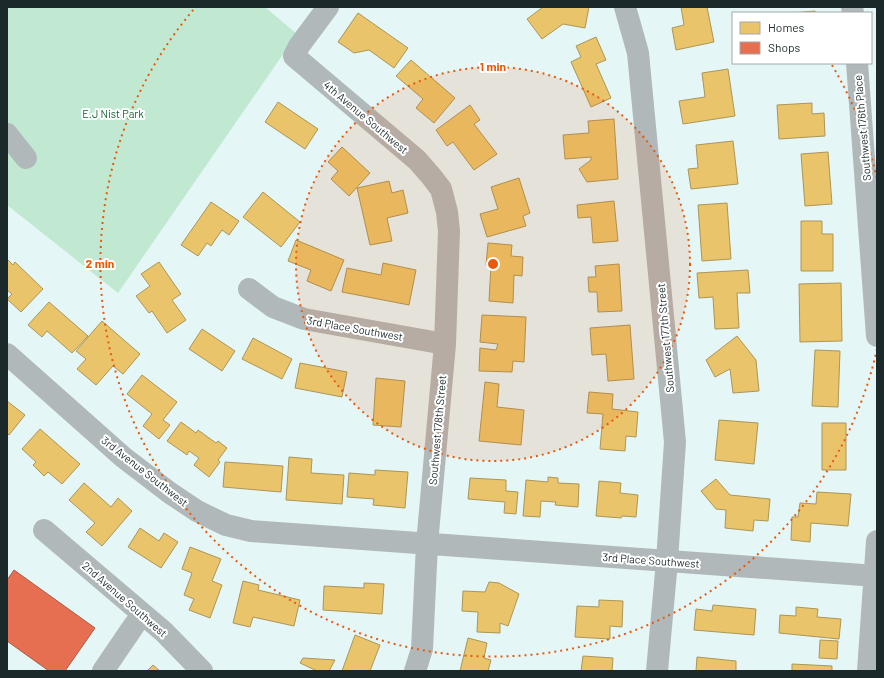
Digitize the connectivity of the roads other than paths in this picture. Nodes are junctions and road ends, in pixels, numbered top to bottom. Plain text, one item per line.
1 (328, 7) edge
2 (625, 7) edge
3 (857, 64) edge
4 (7, 134) edge
5 (26, 158) dead end
6 (441, 189) joint
7 (249, 289) dead end
8 (877, 336) edge
9 (445, 344) junction
10 (7, 354) edge
11 (44, 530) dead end
12 (877, 541) edge
13 (427, 544) junction
14 (667, 561) junction
15 (876, 576) edge
16 (135, 624) dead end
17 (103, 671) edge
18 (202, 671) edge
19 (415, 671) edge
20 (657, 671) edge
21 (868, 671) edge

1 - 6 street, 4th Avenue Southwest
2 - 14 street, Southwest 177th Street
3 - 8 street, Southwest 176th Place
4 - 5 street
6 - 9 street, Southwest 178th Street
7 - 9 street, 3rd Place Southwest
9 - 13 street, Southwest 178th Street
10 - 13 street, 3rd Avenue Southwest
11 - 18 street, 2nd Avenue Southwest
12 - 15 street
13 - 14 street, 3rd Place Southwest
13 - 19 street, Southwest 178th Street
14 - 15 street, 3rd Place Southwest
14 - 20 street, Southwest 177th Street
15 - 21 street
16 - 17 street

